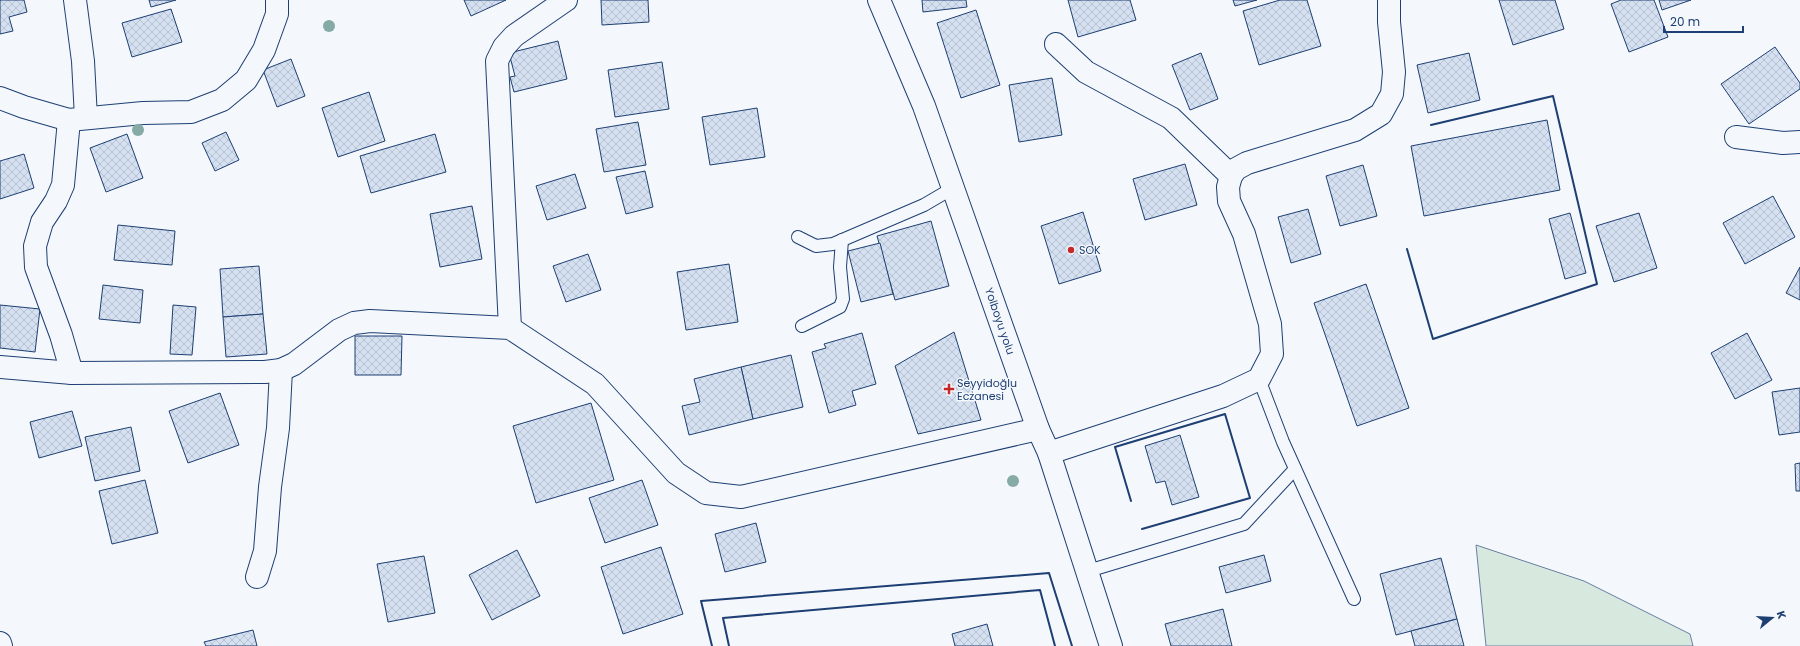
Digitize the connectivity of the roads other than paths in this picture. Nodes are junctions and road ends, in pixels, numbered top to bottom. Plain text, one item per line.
1 (75, 0) edge
2 (277, 0) edge
3 (566, 0) edge
4 (879, 0) edge
5 (1389, 0) edge
6 (1056, 44) dead end
7 (0, 98) edge
8 (78, 119) junction
9 (1736, 137) dead end
10 (1800, 142) edge
11 (1231, 176) junction
12 (953, 188) junction
13 (798, 237) dead end
14 (842, 240) junction
15 (802, 326) dead end
16 (510, 328) junction
17 (0, 367) edge
18 (281, 370) junction
19 (72, 373) junction
20 (1260, 379) junction
21 (1038, 429) junction
22 (1049, 453) junction
23 (1295, 469) junction
24 (1088, 572) junction
25 (257, 577) dead end
26 (1354, 599) dead end
27 (0, 643) edge
28 (1, 646) edge
29 (1111, 646) edge

1 - 8 street
2 - 8 street
3 - 16 street
4 - 12 street, Yolboyu yolu
5 - 11 street
6 - 11 street
7 - 8 street
8 - 19 street
9 - 10 street
11 - 20 street
12 - 14 lane
12 - 21 street, Yolboyu yolu
13 - 14 lane
14 - 15 lane
16 - 18 street
16 - 21 street
17 - 19 street
18 - 19 street
18 - 25 street
20 - 22 street
20 - 23 lane
21 - 22 street, Yolboyu yolu
22 - 24 street, Yolboyu yolu
23 - 24 lane
23 - 26 lane
24 - 29 street, Yolboyu yolu
27 - 28 street

